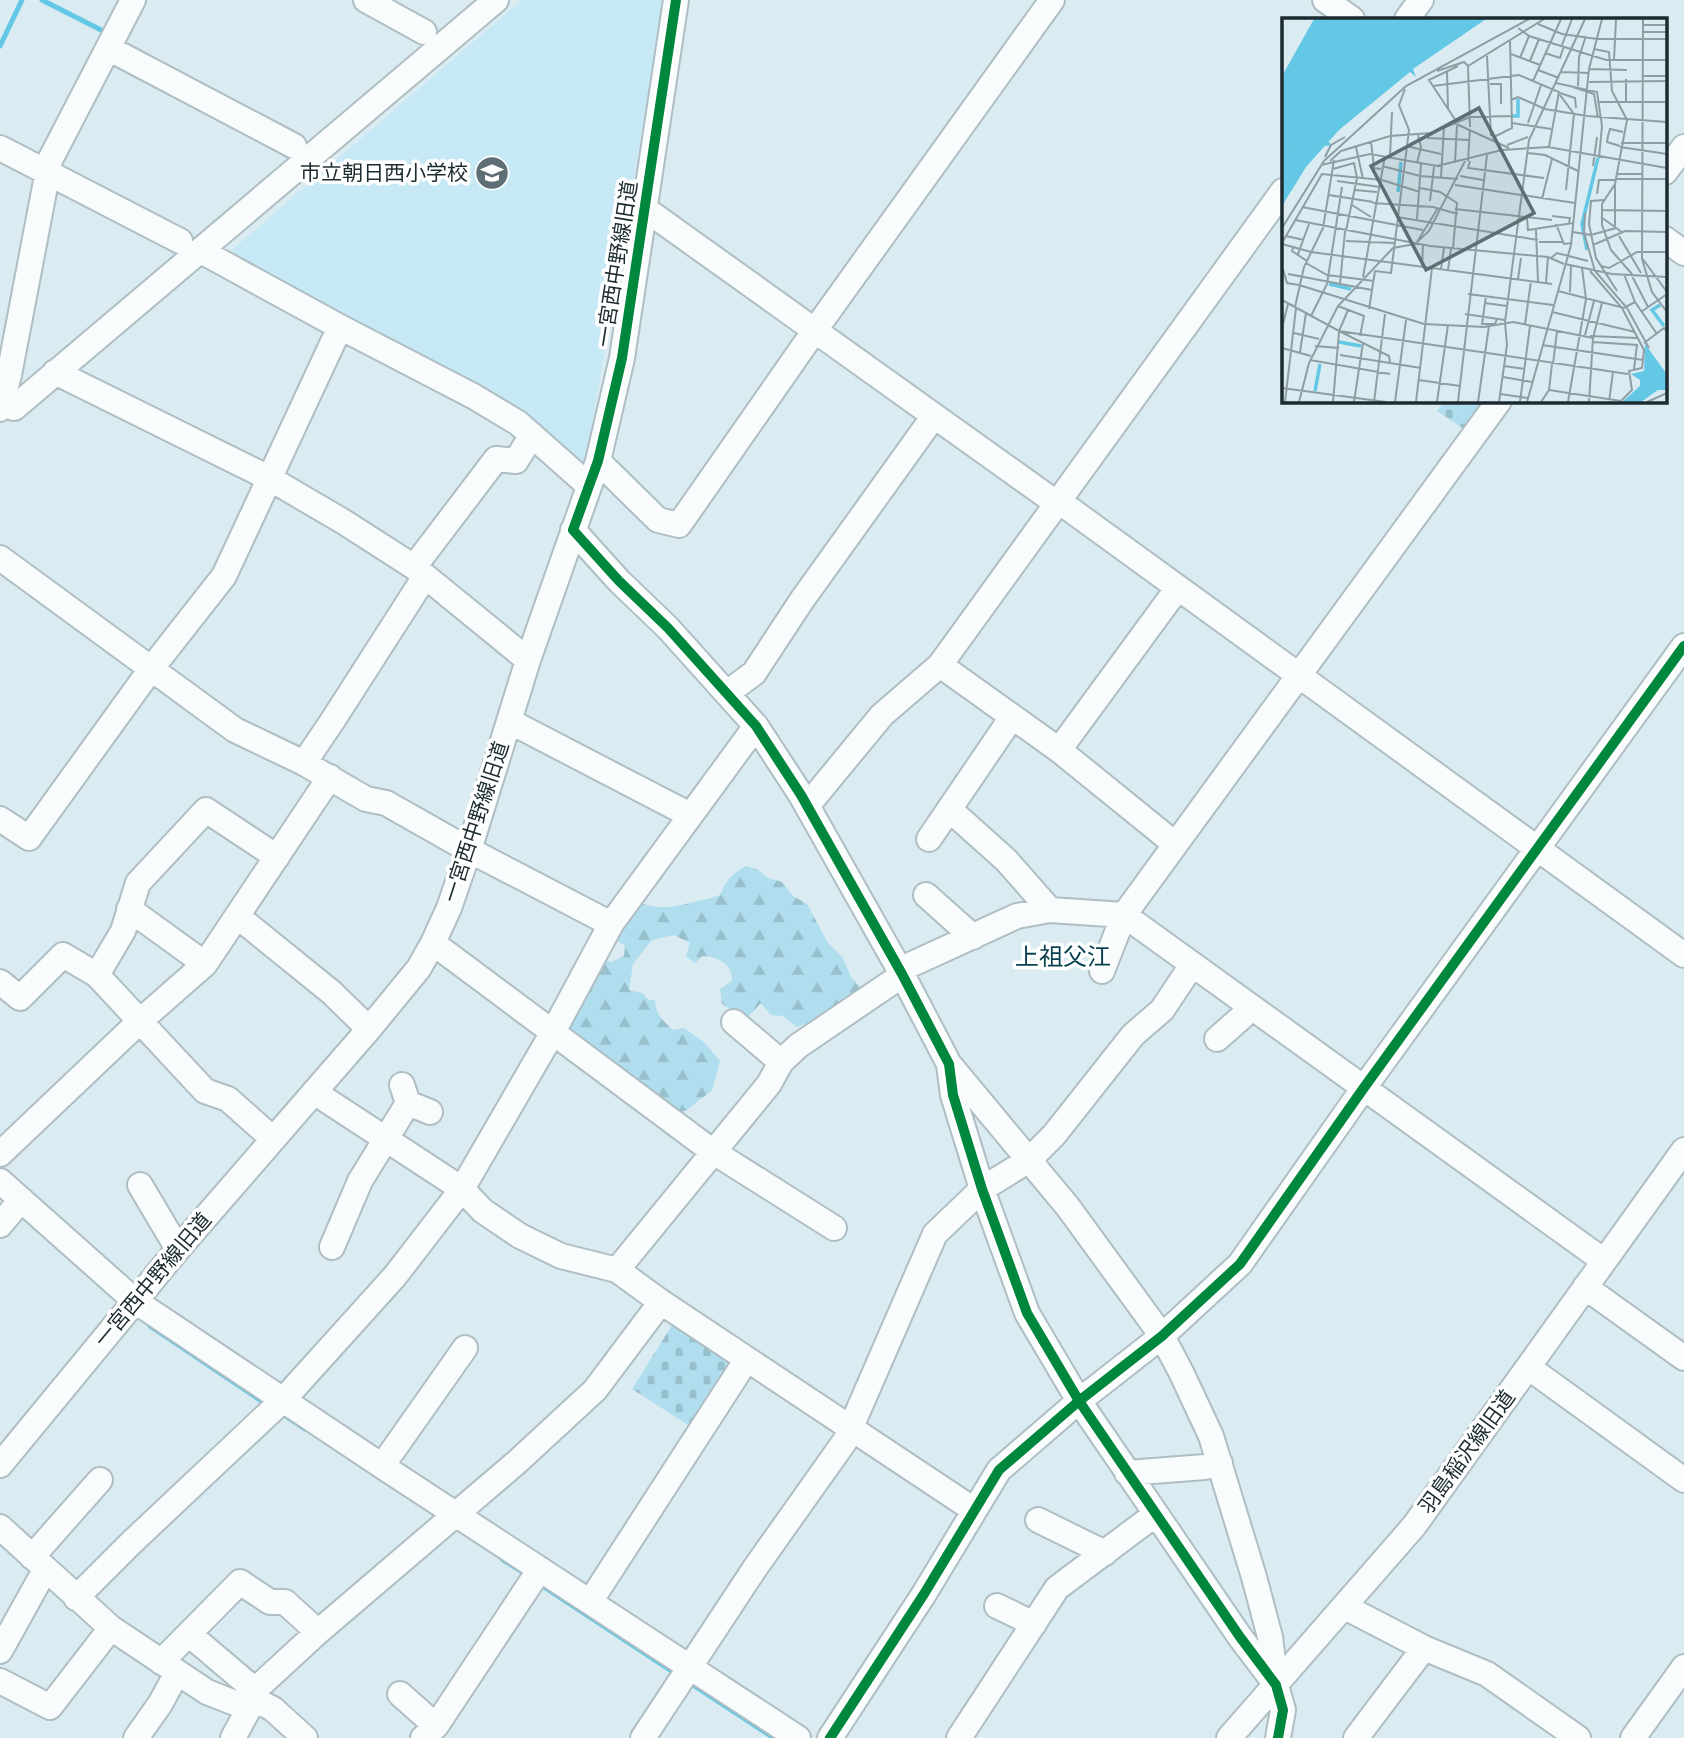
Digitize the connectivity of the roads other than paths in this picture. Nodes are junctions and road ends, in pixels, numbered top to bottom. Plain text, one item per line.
1 (133, 0) edge
2 (366, 0) edge
3 (496, 0) edge
4 (676, 0) edge
5 (1052, 0) edge
6 (1325, 0) edge
7 (1421, 0) edge
8 (1351, 18) edge
9 (1408, 18) edge
10 (424, 32) dead end
11 (108, 48) junction
12 (294, 146) dead end
13 (1684, 147) edge
14 (0, 148) edge
15 (1666, 171) edge
16 (46, 172) junction
17 (1282, 192) edge
18 (645, 209) junction
19 (1666, 240) edge
20 (190, 246) junction
21 (1684, 253) edge
22 (340, 327) junction
23 (815, 330) junction
24 (55, 372) junction
25 (5, 391) edge
26 (1498, 402) edge
27 (934, 416) junction
28 (532, 435) junction
29 (598, 461) junction
30 (268, 478) junction
31 (588, 485) junction
32 (1060, 502) junction
33 (573, 530) junction
34 (0, 558) edge
35 (419, 573) junction
36 (1177, 589) junction
37 (1684, 646) edge
38 (528, 660) junction
39 (940, 665) junction
40 (151, 669) junction
41 (1298, 676) junction
42 (727, 693) junction
43 (1012, 717) junction
44 (509, 721) junction
45 (756, 726) junction
46 (1059, 750) junction
47 (304, 763) junction
48 (330, 777) junction
49 (807, 806) junction
50 (949, 809) junction
51 (690, 815) junction
52 (0, 819) edge
53 (929, 839) dead end
54 (1175, 844) junction
55 (1538, 848) junction
56 (469, 850) junction
57 (277, 857) junction
58 (926, 895) dead end
59 (129, 908) junction
60 (1050, 910) junction
61 (1124, 915) junction
62 (237, 916) junction
63 (611, 924) junction
64 (973, 937) junction
65 (433, 943) junction
66 (1684, 955) edge
67 (205, 964) junction
68 (1192, 965) junction
69 (1102, 971) dead end
70 (902, 974) junction
71 (97, 975) junction
72 (0, 982) edge
73 (1252, 1008) junction
74 (139, 1022) junction
75 (734, 1022) dead end
76 (369, 1029) junction
77 (553, 1032) junction
78 (1217, 1039) dead end
79 (781, 1062) junction
80 (949, 1064) junction
81 (1363, 1088) junction
82 (314, 1092) junction
83 (413, 1100) dead end
84 (272, 1139) junction
85 (388, 1139) junction
86 (1684, 1150) edge
87 (712, 1151) junction
88 (0, 1154) edge
89 (1029, 1160) junction
90 (0, 1181) edge
91 (140, 1185) dead end
92 (463, 1189) junction
93 (982, 1189) junction
94 (20, 1201) junction
95 (0, 1225) edge
96 (834, 1228) dead end
97 (332, 1247) dead end
98 (178, 1249) junction
99 (1604, 1261) junction
100 (617, 1269) junction
101 (1585, 1287) junction
102 (135, 1301) junction
103 (661, 1302) junction
104 (1162, 1336) junction
105 (465, 1348) dead end
106 (1684, 1358) edge
107 (747, 1359) junction
108 (1528, 1367) junction
109 (284, 1399) junction
110 (1079, 1401) junction
111 (850, 1427) junction
112 (9, 1438) edge
113 (1220, 1463) junction
114 (0, 1465) edge
115 (382, 1466) junction
116 (1127, 1473) junction
117 (100, 1480) dead end
118 (1684, 1480) edge
119 (974, 1510) junction
120 (454, 1514) junction
121 (1156, 1514) junction
122 (1038, 1520) dead end
123 (0, 1527) edge
124 (1105, 1553) junction
125 (38, 1563) junction
126 (540, 1569) junction
127 (76, 1598) junction
128 (590, 1602) junction
129 (997, 1606) dead end
130 (1345, 1607) junction
131 (1034, 1624) junction
132 (111, 1628) junction
133 (318, 1632) junction
134 (190, 1635) junction
135 (1424, 1648) junction
136 (0, 1651) edge
137 (1684, 1667) edge
138 (169, 1668) junction
139 (691, 1668) junction
140 (0, 1681) edge
141 (1276, 1685) junction
142 (255, 1694) junction
143 (400, 1694) dead end
144 (429, 1732) edge
145 (136, 1738) edge
146 (233, 1738) edge
147 (306, 1738) edge
148 (643, 1738) edge
149 (799, 1738) edge
150 (830, 1738) edge
151 (959, 1738) edge
152 (1229, 1738) edge
153 (1278, 1738) edge
154 (1356, 1738) edge
155 (1578, 1738) edge
156 (1633, 1738) edge

1 - 11 street
2 - 10 street
3 - 20 street
4 - 18 street, 一宮西中野線旧道
5 - 23 street
6 - 8 street
7 - 9 street
11 - 12 street
11 - 16 street
13 - 15 street
14 - 16 street
16 - 20 street
16 - 25 street
17 - 32 street
18 - 23 street
18 - 29 street, 一宮西中野線旧道
19 - 21 street
20 - 22 street
20 - 24 street
22 - 28 street
22 - 30 street
23 - 27 street
23 - 29 street
24 - 25 street
24 - 30 street
26 - 41 street
27 - 32 street
27 - 42 street
28 - 31 street
28 - 35 street
29 - 31 street, 一宮西中野線旧道
30 - 35 street
30 - 40 street
31 - 33 street, 一宮西中野線旧道
32 - 36 street
32 - 39 street
33 - 38 street, 一宮西中野線旧道
33 - 42 street
34 - 40 street
35 - 38 street
35 - 47 street
36 - 41 street
36 - 46 street
37 - 55 street
38 - 44 street, 一宮西中野線旧道
39 - 43 street
39 - 49 street
40 - 47 street
40 - 52 street
41 - 54 street
41 - 55 street
42 - 45 street
43 - 46 street
43 - 50 street
44 - 51 street
44 - 56 street, 一宮西中野線旧道
45 - 49 street
45 - 51 street
46 - 54 street
47 - 48 street
48 - 56 street
48 - 57 street
49 - 70 street
50 - 53 street
50 - 60 street
51 - 63 street
54 - 61 street
55 - 66 street
55 - 81 street
56 - 63 street
56 - 65 street, 一宮西中野線旧道
57 - 59 street
57 - 62 street
58 - 64 street
59 - 67 street
59 - 71 street
60 - 61 street
60 - 64 street
61 - 68 street
61 - 69 street
62 - 67 street
62 - 76 street
63 - 77 street
64 - 70 street
65 - 76 street, 一宮西中野線旧道
65 - 77 street
67 - 74 street
68 - 73 street
68 - 89 street
70 - 79 street
70 - 80 street
71 - 72 street
71 - 74 street
73 - 78 street
73 - 81 street
74 - 84 street
74 - 88 street
75 - 79 street
76 - 82 street, 一宮西中野線旧道
77 - 87 street
77 - 92 street
79 - 87 street
80 - 89 street
80 - 93 street
81 - 99 street
81 - 104 street
82 - 84 street, 一宮西中野線旧道
82 - 85 street
83 - 85 street
84 - 98 street, 一宮西中野線旧道
85 - 92 street
85 - 97 street
86 - 99 street, 羽島稲沢線旧道
87 - 96 street
87 - 100 street
89 - 93 street
89 - 104 street
90 - 94 street
91 - 98 street
92 - 100 street
92 - 109 street
93 - 110 street
93 - 111 street
94 - 95 street
94 - 102 street
98 - 102 street, 一宮西中野線旧道
99 - 101 street, 羽島稲沢線旧道
100 - 103 street
101 - 106 street
101 - 108 street, 羽島稲沢線旧道
102 - 109 street
102 - 112 street, 一宮西中野線旧道
103 - 107 street
103 - 120 street
104 - 110 street
104 - 113 street
105 - 115 street
107 - 111 street
107 - 128 street
108 - 118 street
108 - 130 street, 羽島稲沢線旧道
109 - 115 street
109 - 127 street
110 - 116 street
110 - 119 street
111 - 119 street
111 - 139 street
112 - 114 street, 一宮西中野線旧道
113 - 116 street
113 - 141 street
115 - 120 street
116 - 121 street
117 - 125 street
119 - 150 street
120 - 126 street
120 - 133 street
121 - 124 street
121 - 141 street
122 - 124 street
123 - 125 street
124 - 131 street
125 - 127 street
125 - 136 street
126 - 128 street
126 - 144 street
127 - 132 street
128 - 139 street
129 - 131 street
130 - 135 street
130 - 141 street, 羽島稲沢線旧道
131 - 151 street
132 - 138 street
132 - 140 street
133 - 134 street
133 - 142 street
134 - 138 street
134 - 142 street
135 - 154 street
135 - 155 street
137 - 156 street
138 - 142 street
138 - 145 street
139 - 148 street
139 - 149 street
141 - 152 street, 羽島稲沢線旧道
141 - 153 street
142 - 146 street
142 - 147 street
143 - 144 street

